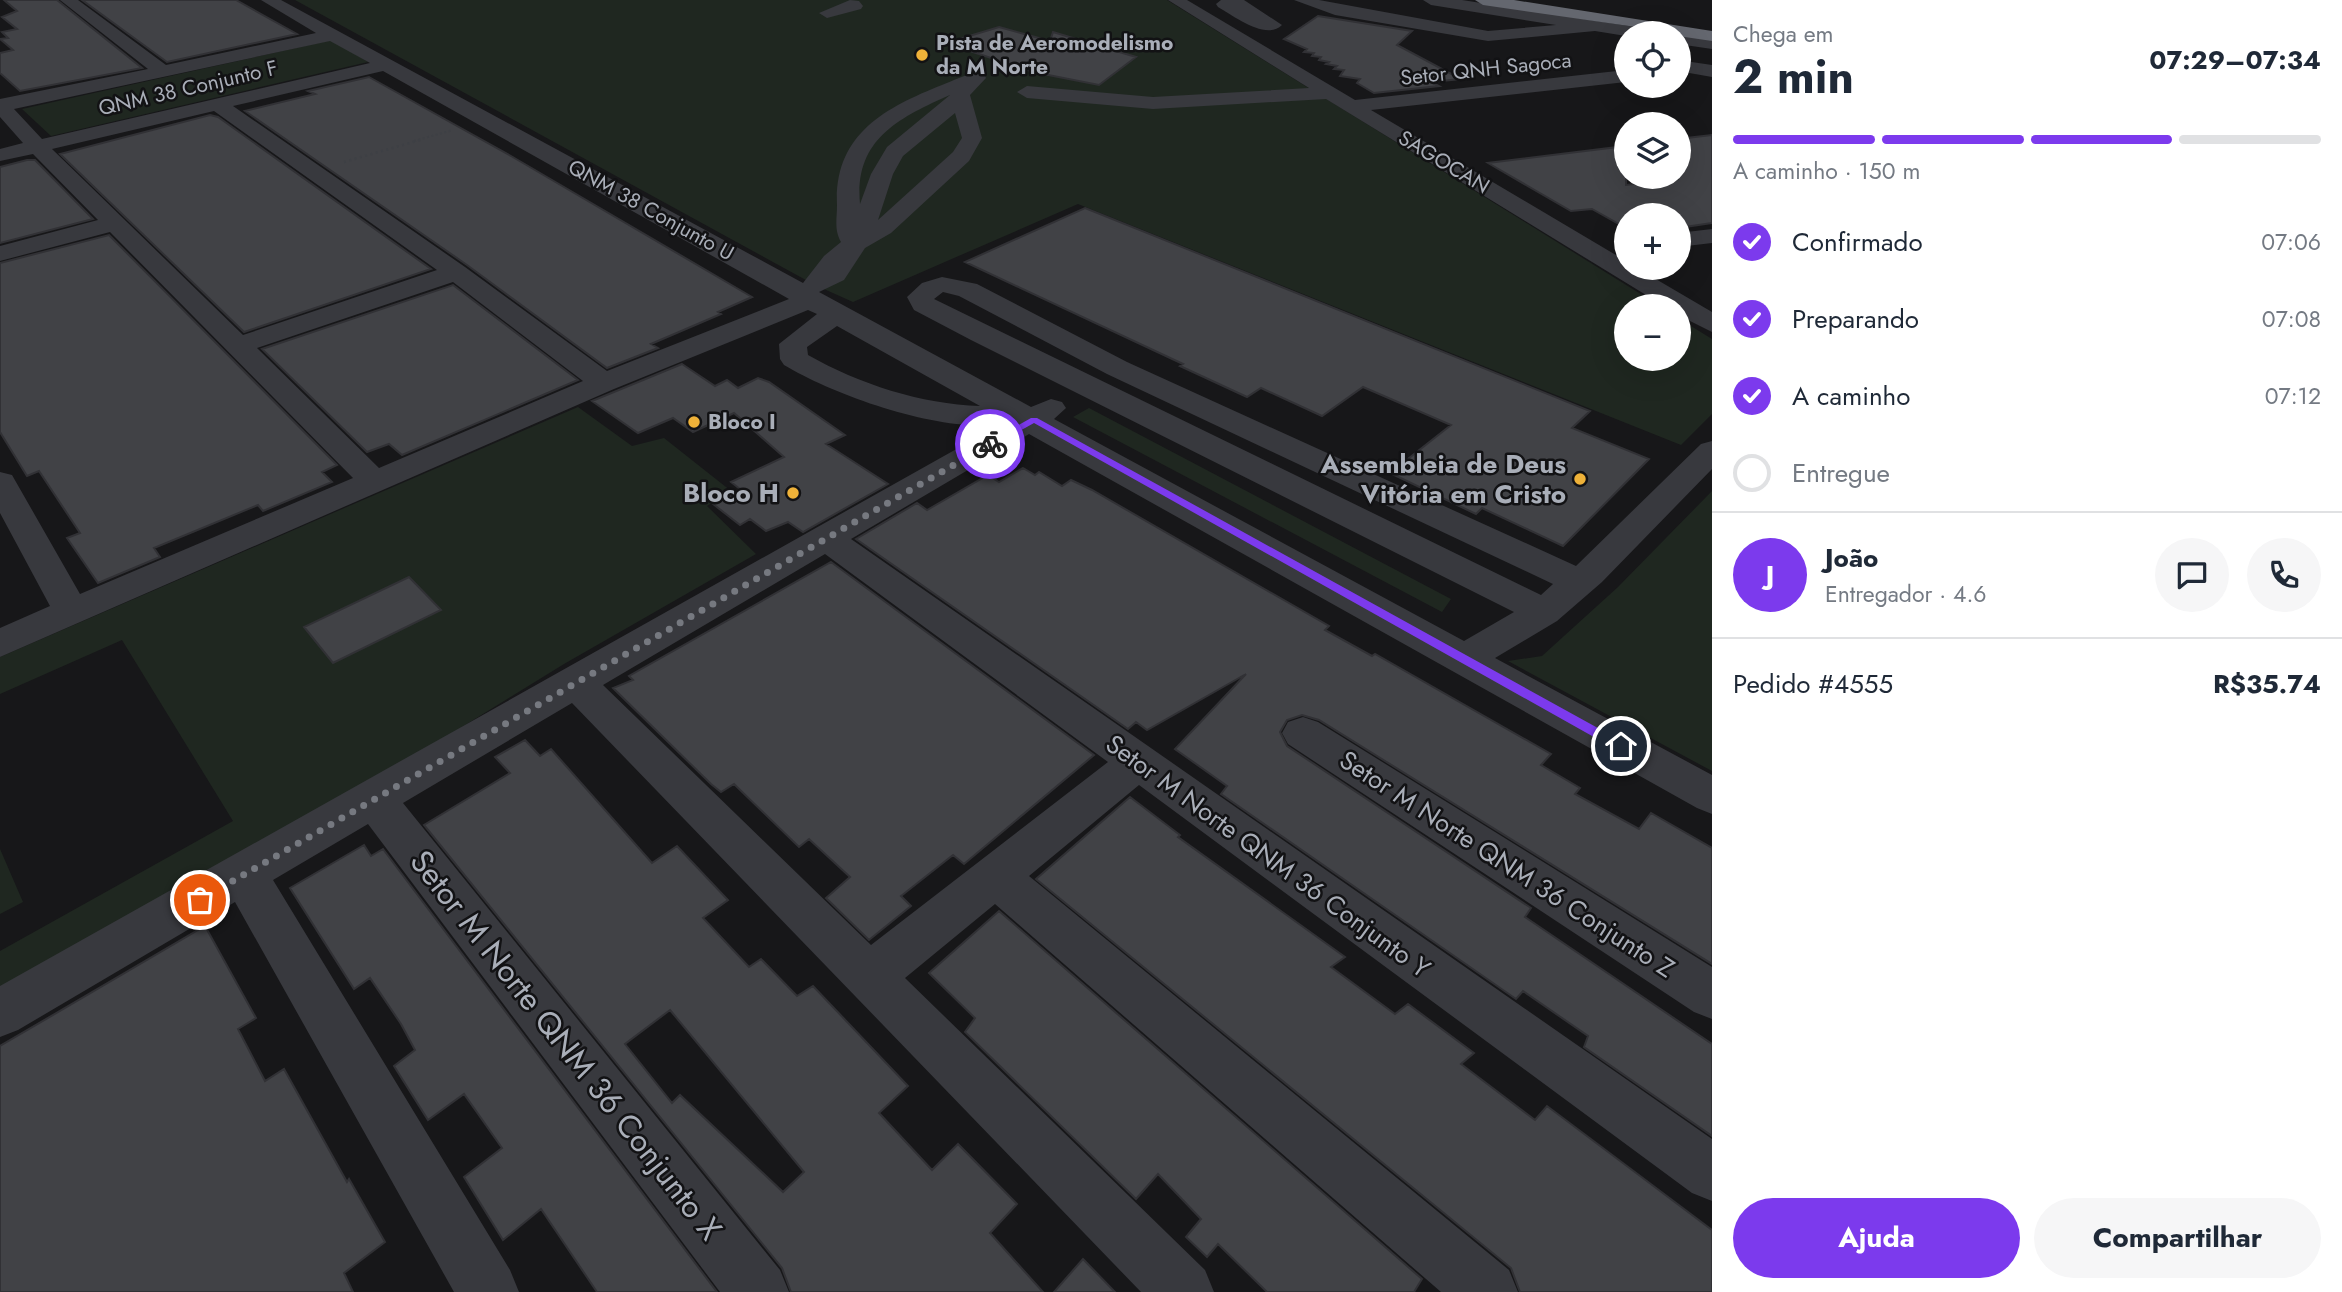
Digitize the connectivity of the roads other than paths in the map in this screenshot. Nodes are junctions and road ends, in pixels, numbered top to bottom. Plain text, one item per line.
1 (68, 0) edge
2 (269, 0) edge
3 (1176, 0) edge
4 (1216, 0) edge
5 (1233, 0) edge
6 (1302, 0) edge
7 (1432, 0) edge
8 (1483, 0) edge
9 (1572, 0) edge
10 (853, 4) dead end
11 (827, 13) dead end
12 (1712, 21) edge
13 (1594, 26) junction
14 (1614, 29) joint
15 (332, 35) junction
16 (1712, 37) edge
17 (1494, 38) junction
18 (1712, 44) edge
19 (1541, 51) dead end
20 (1692, 62) edge
21 (385, 65) junction
22 (163, 71) junction
23 (1614, 77) edge
24 (1027, 92) dead end
25 (1330, 93) junction
26 (957, 99) junction
27 (218, 105) junction
28 (0, 106) edge
29 (1350, 106) junction
30 (37, 146) junction
31 (0, 155) edge
32 (115, 223) junction
33 (1712, 236) edge
34 (1691, 238) edge
35 (855, 245) junction
36 (0, 254) edge
37 (456, 272) junction
38 (824, 306) junction
39 (1712, 324) edge
40 (239, 345) junction
41 (1116, 368) junction
42 (604, 383) junction
43 (1086, 384) junction
44 (1026, 415) junction
45 (1712, 451) edge
46 (0, 482) edge
47 (374, 482) junction
48 (825, 537) junction
49 (1579, 582) junction
50 (72, 612) junction
51 (1544, 612) junction
52 (0, 643) edge
53 (1462, 659) junction
54 (575, 681) junction
55 (1303, 733) dead end
56 (1137, 762) junction
57 (1712, 796) edge
58 (374, 798) junction
59 (244, 874) junction
60 (995, 876) junction
61 (869, 977) junction
62 (1712, 995) edge
63 (0, 1013) edge
64 (1712, 1173) edge
65 (488, 1292) edge
66 (758, 1292) edge
67 (1183, 1292) edge
68 (1487, 1292) edge

1 - 22 street
2 - 15 street, QNM 38 Conjunto U
3 - 25 street, SAGOCAN
4 - 5 street
6 - 17 street
7 - 13 street
8 - 16 highway
9 - 12 highway
10 - 11 street
13 - 14 street
13 - 17 street
14 - 17 street
15 - 21 street, QNM 38 Conjunto U
15 - 22 street
17 - 19 street
18 - 20 street
21 - 27 street, QNM 38 Conjunto F
21 - 38 street, QNM 38 Conjunto U
22 - 28 street
23 - 29 street, Setor QNH Sagoca
24 - 25 street
25 - 29 street, SAGOCAN
26 - 35 street
26 - 35 street
26 - 35 street
27 - 30 street, QNM 38 Conjunto F
27 - 37 street
28 - 30 street
29 - 39 street, SAGOCAN
30 - 31 street, QNM 38 Conjunto F
30 - 32 street
32 - 36 street
32 - 40 street
33 - 34 street
37 - 40 street
37 - 42 street
38 - 42 street
38 - 44 street, QNM 38 Conjunto U
38 - 44 street
40 - 47 street
41 - 43 street
41 - 43 street
41 - 49 street
42 - 47 street
43 - 44 street
43 - 51 street
44 - 48 street
44 - 53 street, QNM 38 Conjunto U
45 - 49 street
46 - 50 street
47 - 50 street
48 - 54 street
48 - 56 street, Setor M Norte QNM 36 Conjunto Y
49 - 51 street
50 - 52 street
51 - 53 street
53 - 57 street, QNM 38 Conjunto U
54 - 58 street
54 - 61 street
55 - 62 street, Setor M Norte QNM 36 Conjunto Z
56 - 60 street
56 - 64 street, Setor M Norte QNM 36 Conjunto Y
58 - 59 street
58 - 66 street, Setor M Norte QNM 36 Conjunto X
59 - 63 street
59 - 65 street
60 - 61 street
60 - 68 street
61 - 67 street

